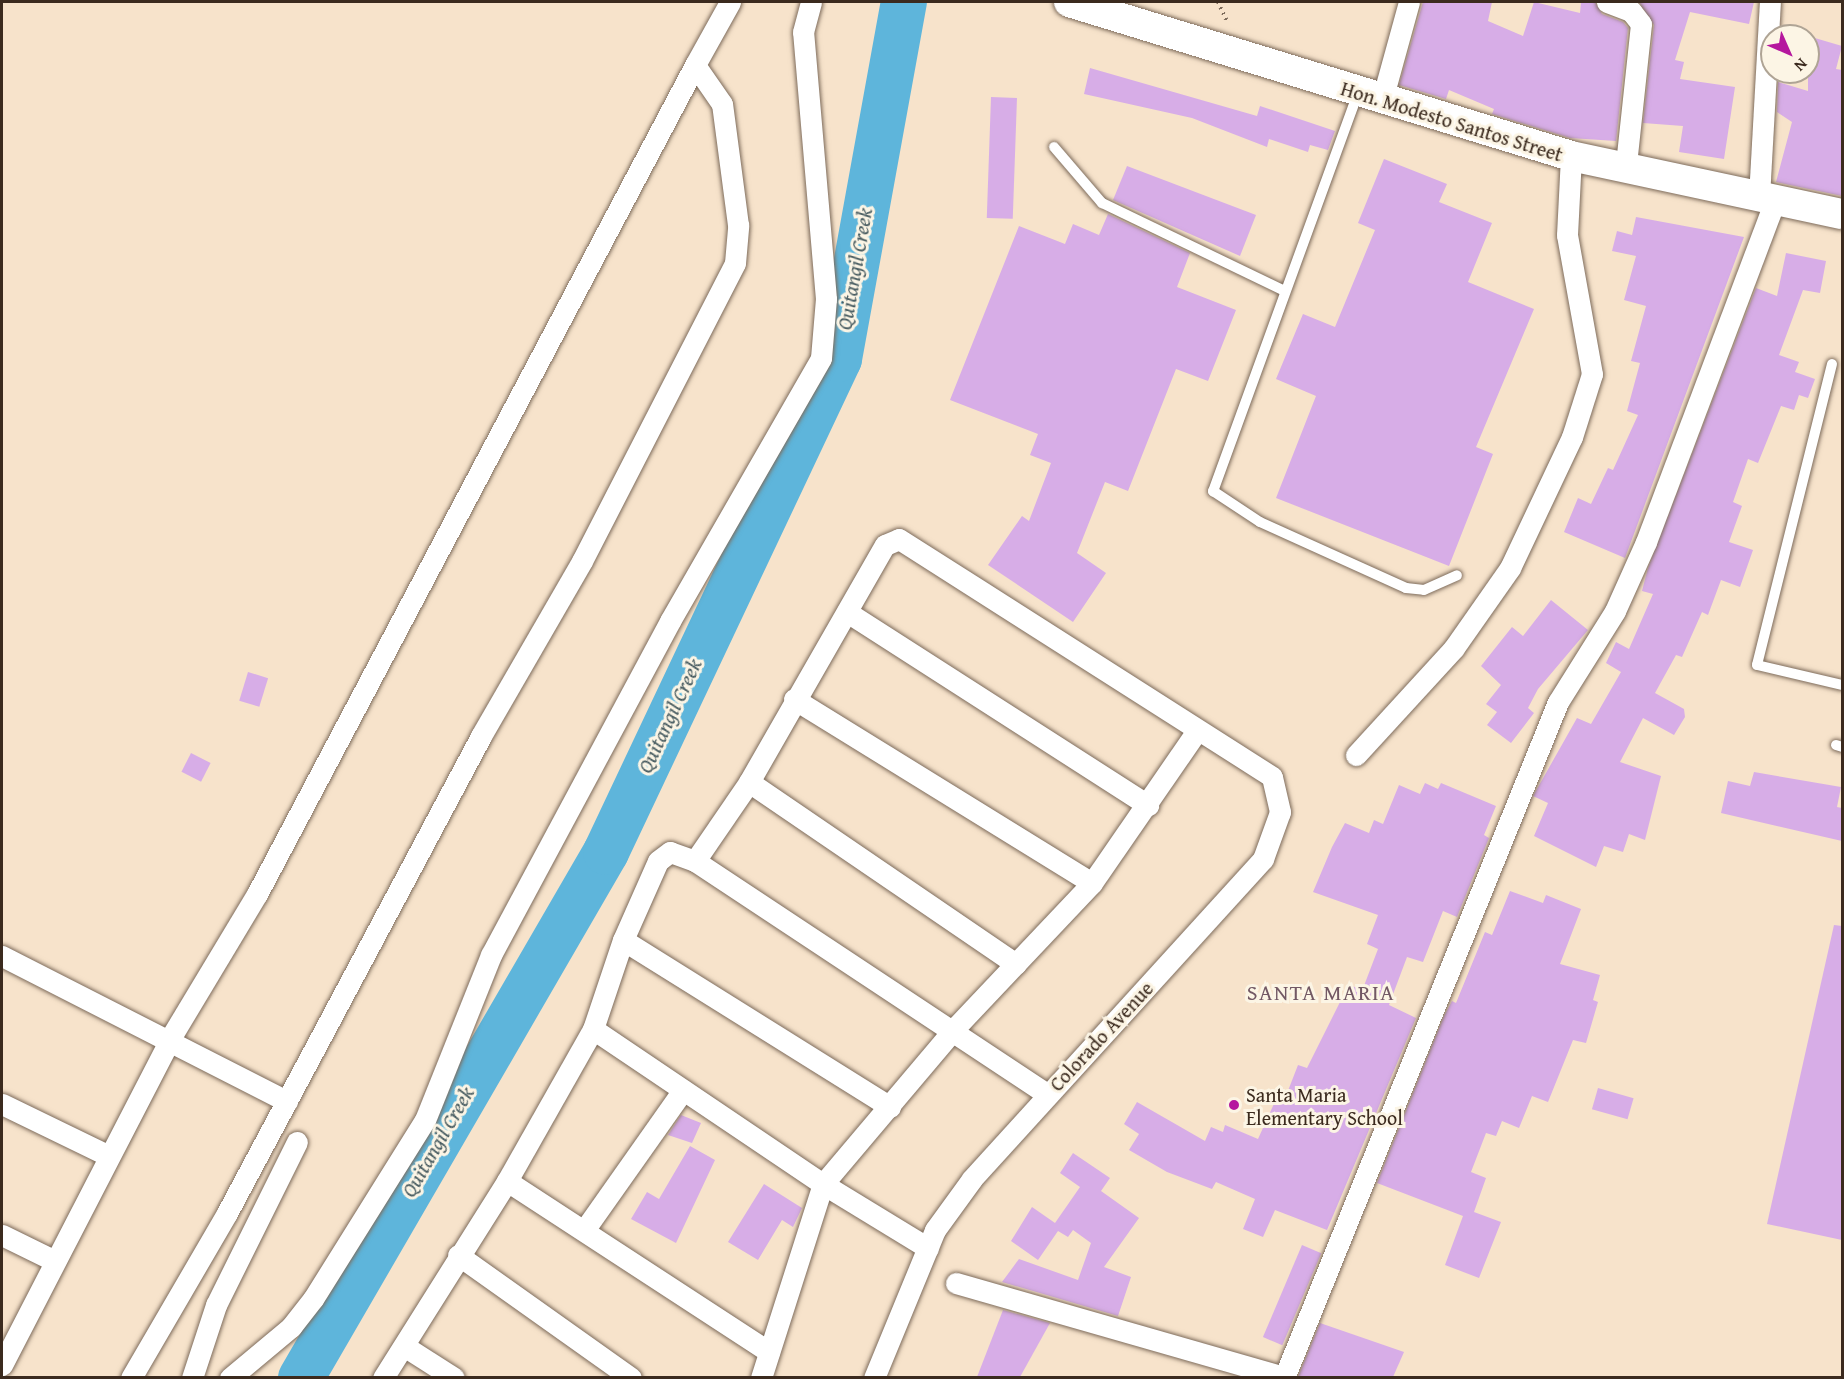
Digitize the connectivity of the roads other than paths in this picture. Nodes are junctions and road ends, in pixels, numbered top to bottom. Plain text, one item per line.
1 (730, 2) edge
2 (811, 2) edge
3 (1069, 2) edge
4 (1409, 2) edge
5 (1607, 2) edge
6 (1770, 2) edge
7 (696, 65) junction
8 (1370, 96) junction
9 (1054, 147) dead end
10 (1571, 156) junction
11 (1626, 164) junction
12 (1767, 199) junction
13 (1842, 214) edge
14 (1285, 291) junction
15 (1832, 363) dead end
16 (1457, 575) dead end
17 (847, 612) junction
18 (1842, 685) edge
19 (794, 699) junction
20 (1197, 731) junction
21 (1356, 755) dead end
22 (749, 782) junction
23 (1148, 805) junction
24 (695, 861) junction
25 (1092, 882) junction
26 (623, 940) junction
27 (2, 956) edge
28 (1016, 964) junction
29 (593, 1029) junction
30 (953, 1030) junction
31 (171, 1037) junction
32 (683, 1090) junction
33 (1047, 1094) junction
34 (287, 1101) junction
35 (2, 1104) edge
36 (890, 1107) junction
37 (297, 1142) dead end
38 (109, 1156) junction
39 (507, 1181) junction
40 (823, 1184) junction
41 (585, 1229) junction
42 (2, 1235) edge
43 (928, 1248) junction
44 (458, 1255) junction
45 (55, 1261) junction
46 (956, 1283) dead end
47 (404, 1346) junction
48 (769, 1352) junction
49 (2, 1365) edge
50 (131, 1377) edge
51 (192, 1377) edge
52 (230, 1377) edge
53 (383, 1377) edge
54 (454, 1377) edge
55 (631, 1377) edge
56 (761, 1377) edge
57 (874, 1377) edge
58 (1284, 1377) edge

1 - 7 street
2 - 52 street
3 - 8 street, Hon. Modesto Santos Street
4 - 8 street
5 - 11 street
6 - 12 street
7 - 31 street
7 - 34 street
8 - 10 street, Hon. Modesto Santos Street
8 - 14 lane
9 - 14 lane
10 - 11 street, Hon. Modesto Santos Street
10 - 21 street
11 - 12 street, Hon. Modesto Santos Street
12 - 13 street, Hon. Modesto Santos Street
12 - 58 street
14 - 16 lane
15 - 18 lane
17 - 19 street
17 - 20 street, Colorado Avenue
17 - 23 street
19 - 22 street
19 - 25 street
20 - 23 street
20 - 33 street, Colorado Avenue
22 - 24 street
22 - 28 street
23 - 25 street
24 - 26 street
24 - 30 street
25 - 28 street
26 - 29 street
26 - 36 street
27 - 31 street
28 - 30 street
29 - 32 street
29 - 39 street
30 - 33 street
30 - 36 street
31 - 34 street
31 - 38 street
32 - 40 street
32 - 41 street
33 - 43 street, Colorado Avenue
34 - 50 street
35 - 38 street
36 - 40 street
37 - 51 street
38 - 45 street
39 - 41 street
39 - 44 street
40 - 43 street
40 - 48 street
41 - 48 street
42 - 45 street
43 - 57 street, Colorado Avenue
44 - 47 street
44 - 55 street
45 - 49 street
46 - 58 street
47 - 53 street
47 - 54 street
48 - 56 street

